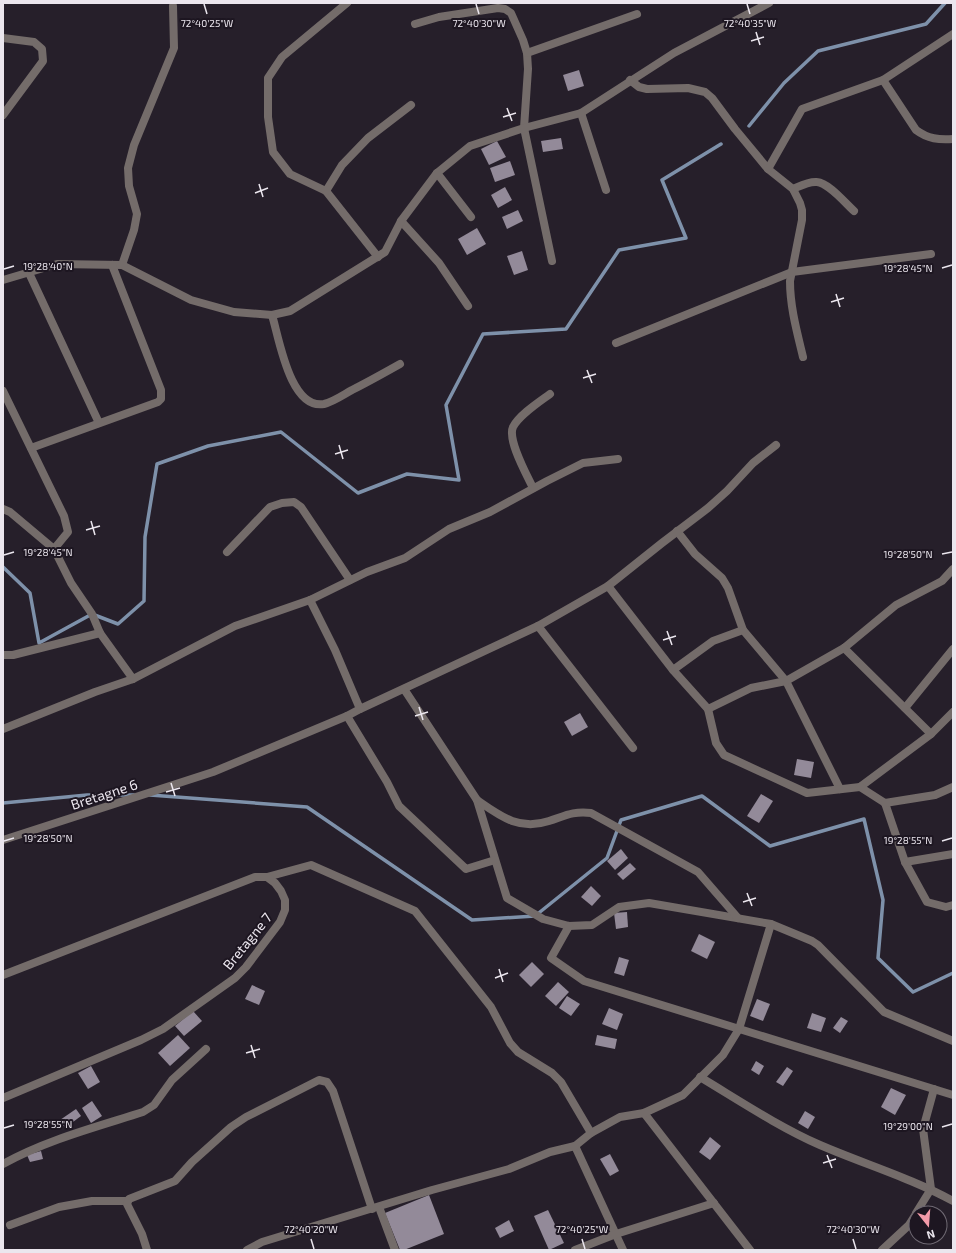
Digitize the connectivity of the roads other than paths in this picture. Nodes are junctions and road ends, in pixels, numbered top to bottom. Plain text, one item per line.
1 (347, 3) edge
2 (769, 3) edge
3 (173, 6) dead end
4 (757, 7) edge
5 (637, 14) dead end
6 (415, 24) dead end
7 (953, 34) edge
8 (3, 38) edge
9 (527, 53) junction
10 (630, 80) junction
11 (883, 80) junction
12 (411, 105) dead end
13 (581, 113) junction
14 (3, 115) edge
15 (524, 128) junction
16 (953, 139) edge
17 (768, 169) junction
18 (437, 173) junction
19 (792, 189) junction
20 (606, 190) dead end
21 (326, 191) junction
22 (854, 211) dead end
23 (471, 217) dead end
24 (401, 221) junction
25 (931, 254) dead end
26 (378, 257) junction
27 (552, 261) dead end
28 (112, 265) junction
29 (122, 265) junction
30 (792, 272) junction
31 (28, 273) junction
32 (3, 280) edge
33 (468, 306) dead end
34 (272, 315) junction
35 (616, 343) dead end
36 (803, 357) dead end
37 (400, 364) dead end
38 (3, 391) edge
39 (550, 394) dead end
40 (99, 423) junction
41 (776, 445) dead end
42 (31, 448) junction
43 (618, 459) dead end
44 (533, 488) junction
45 (3, 510) edge
46 (677, 531) junction
47 (54, 549) junction
48 (226, 552) dead end
49 (953, 569) edge
50 (350, 580) junction
51 (608, 586) junction
52 (310, 600) junction
53 (538, 626) junction
54 (743, 630) junction
55 (100, 632) junction
56 (844, 648) junction
57 (953, 649) edge
58 (3, 655) edge
59 (673, 670) junction
60 (133, 679) junction
61 (786, 681) junction
62 (404, 689) junction
63 (905, 708) junction
64 (360, 709) junction
65 (708, 709) junction
66 (953, 712) edge
67 (347, 716) junction
68 (3, 729) edge
69 (931, 734) junction
70 (633, 748) dead end
71 (860, 787) junction
72 (953, 787) edge
73 (840, 789) junction
74 (477, 800) junction
75 (885, 803) junction
76 (3, 840) edge
77 (953, 854) edge
78 (495, 860) junction
79 (905, 862) junction
80 (267, 877) junction
81 (953, 905) edge
82 (738, 918) junction
83 (771, 924) junction
84 (569, 926) junction
85 (3, 975) edge
86 (739, 1029) junction
87 (953, 1042) edge
88 (206, 1048) dead end
89 (700, 1078) junction
90 (934, 1089) junction
91 (953, 1095) edge
92 (3, 1098) edge
93 (644, 1113) junction
94 (591, 1134) junction
95 (575, 1146) junction
96 (3, 1164) edge
97 (931, 1189) junction
98 (127, 1201) junction
99 (953, 1201) edge
100 (714, 1203) junction
101 (921, 1205) edge
102 (376, 1208) junction
103 (10, 1225) dead end
104 (908, 1226) edge
105 (616, 1234) junction
106 (147, 1250) edge
107 (247, 1250) edge
108 (395, 1250) edge
109 (575, 1250) edge
110 (623, 1250) edge
111 (750, 1250) edge
112 (882, 1250) edge

1 - 21 street
2 - 4 street
3 - 29 street
4 - 10 street
5 - 9 street
6 - 9 street
7 - 11 street
8 - 14 street
9 - 15 street
10 - 13 street
10 - 17 street
11 - 16 street
11 - 17 street
12 - 21 street
13 - 15 street
13 - 20 street
15 - 18 street
15 - 27 street
17 - 19 street
18 - 23 street
18 - 24 street
19 - 22 street
19 - 30 street
21 - 26 street
24 - 26 street
24 - 33 street
25 - 30 street
26 - 34 street
28 - 29 street
28 - 31 street
28 - 40 street
29 - 34 street
30 - 35 street
30 - 36 street
31 - 32 street
31 - 40 street
34 - 37 street
38 - 42 street
39 - 44 street
40 - 42 street
41 - 46 street, Bretagne 6
42 - 47 street
43 - 44 street
44 - 50 street
45 - 47 street
46 - 51 street, Bretagne 6
46 - 54 street
47 - 55 street
48 - 50 street
49 - 56 street
50 - 52 street
51 - 53 street, Bretagne 6
51 - 59 street
52 - 60 street
52 - 64 street
53 - 62 street, Bretagne 6
53 - 70 street
54 - 59 street
54 - 61 street
55 - 58 street
55 - 60 street
56 - 61 street
56 - 63 street
57 - 63 street
59 - 65 street
60 - 68 street
61 - 65 street
61 - 73 street
62 - 64 street, Bretagne 6
62 - 74 street
63 - 69 street
64 - 67 street, Bretagne 6
65 - 73 street
66 - 69 street
67 - 76 street, Bretagne 6
67 - 78 street
69 - 71 street
71 - 73 street
71 - 75 street
72 - 75 street
74 - 78 street
74 - 82 street
75 - 79 street
77 - 79 street
78 - 84 street
79 - 81 street
80 - 85 street
80 - 92 street, Bretagne 7
80 - 94 street
82 - 83 street
82 - 84 street
83 - 86 street
83 - 87 street
84 - 86 street
86 - 89 street
86 - 90 street
88 - 96 street
89 - 93 street
89 - 97 street
90 - 91 street
90 - 97 street
93 - 94 street
93 - 100 street
94 - 95 street
95 - 102 street
95 - 105 street
97 - 99 street
97 - 101 street
98 - 102 street
98 - 103 street
98 - 106 street
100 - 105 street
100 - 111 street
102 - 107 street
102 - 108 street
104 - 112 street
105 - 109 street
105 - 110 street

